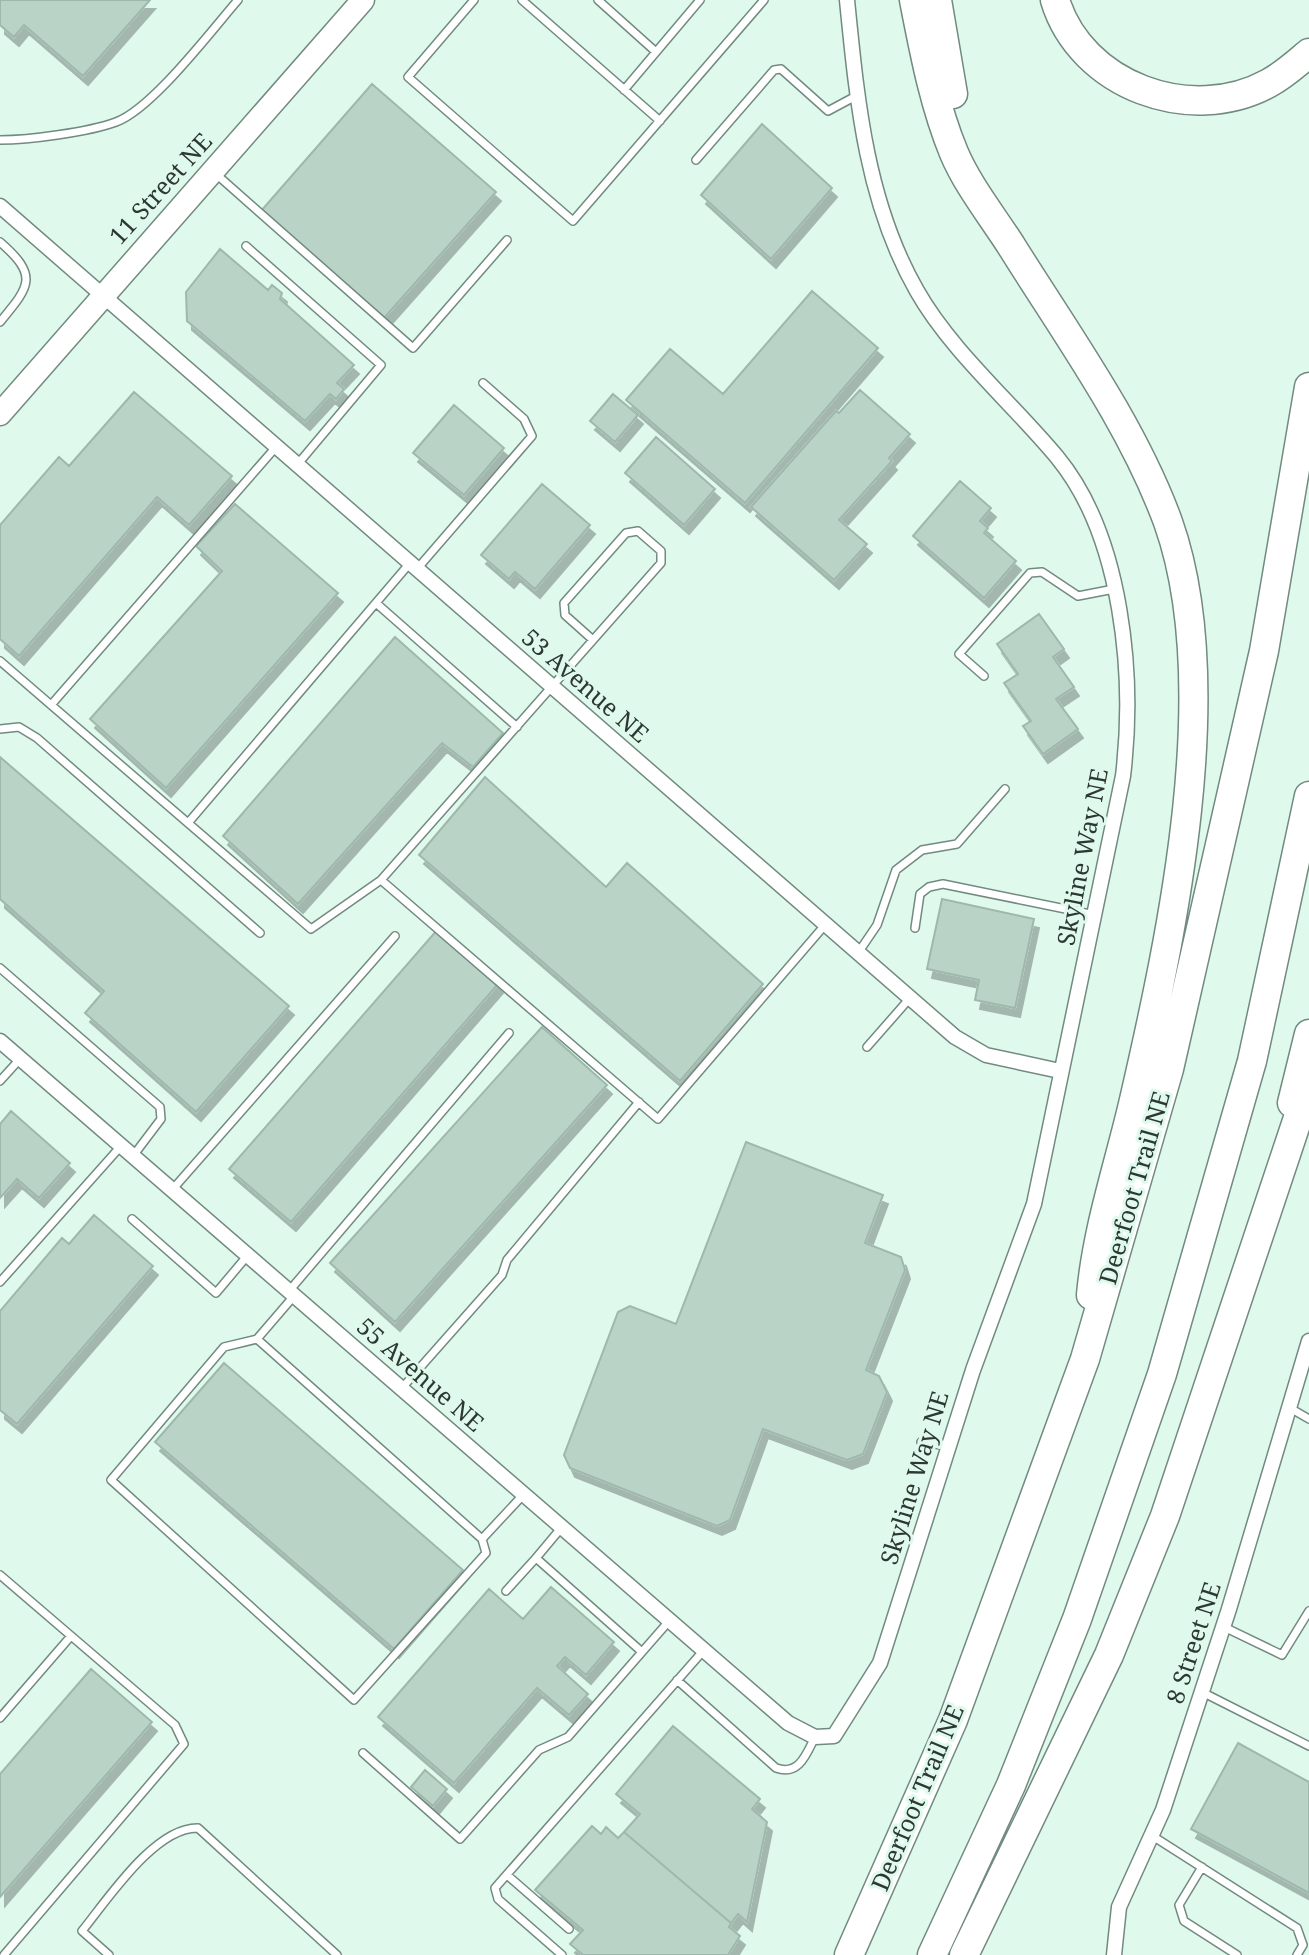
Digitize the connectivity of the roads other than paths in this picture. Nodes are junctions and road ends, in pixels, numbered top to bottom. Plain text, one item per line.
1 (238, 0) edge
2 (363, 0) edge
3 (474, 0) edge
4 (522, 0) edge
5 (598, 0) edge
6 (700, 0) edge
7 (764, 0) edge
8 (847, 0) edge
9 (914, 0) edge
10 (937, 0) edge
11 (1055, 0) edge
12 (656, 52) junction
13 (1309, 53) edge
14 (624, 90) junction
15 (856, 96) junction
16 (660, 121) junction
17 (0, 140) edge
18 (696, 160) dead end
19 (212, 170) junction
20 (0, 206) edge
21 (986, 207) junction
22 (507, 240) dead end
23 (0, 242) edge
24 (246, 246) dead end
25 (101, 295) junction
26 (0, 322) edge
27 (483, 383) dead end
28 (1309, 387) edge
29 (0, 414) edge
30 (276, 447) junction
31 (297, 465) junction
32 (413, 566) junction
33 (1114, 589) junction
34 (376, 603) junction
35 (593, 640) junction
36 (0, 661) edge
37 (984, 676) dead end
38 (552, 687) junction
39 (51, 705) junction
40 (517, 727) junction
41 (0, 729) edge
42 (1005, 789) dead end
43 (1309, 796) edge
44 (188, 823) junction
45 (381, 880) junction
46 (1095, 915) junction
47 (825, 925) junction
48 (915, 928) dead end
49 (260, 933) dead end
50 (395, 936) dead end
51 (858, 953) junction
52 (0, 968) edge
53 (910, 998) junction
54 (509, 1033) dead end
55 (1309, 1034) edge
56 (0, 1041) edge
57 (867, 1047) dead end
58 (20, 1059) junction
59 (1060, 1071) junction
60 (0, 1081) edge
61 (1309, 1085) edge
62 (639, 1102) junction
63 (121, 1146) junction
64 (133, 1156) junction
65 (172, 1190) junction
66 (132, 1219) dead end
67 (248, 1255) junction
68 (0, 1282) edge
69 (292, 1293) junction
70 (257, 1339) junction
71 (1309, 1341) edge
72 (1085, 1359) junction
73 (402, 1388) junction
74 (1289, 1408) junction
75 (1309, 1419) edge
76 (921, 1442) dead end
77 (948, 1446) junction
78 (1182, 1472) junction
79 (524, 1494) junction
80 (562, 1527) junction
81 (482, 1539) junction
82 (536, 1558) junction
83 (0, 1575) edge
84 (506, 1591) dead end
85 (1309, 1611) edge
86 (670, 1620) junction
87 (1224, 1627) junction
88 (71, 1636) junction
89 (704, 1650) junction
90 (642, 1652) junction
91 (677, 1680) junction
92 (1202, 1692) junction
93 (0, 1718) edge
94 (815, 1737) junction
95 (1309, 1746) edge
96 (363, 1753) dead end
97 (1151, 1835) junction
98 (1202, 1867) junction
99 (507, 1875) junction
100 (569, 1929) dead end
101 (4, 1955) edge
102 (109, 1955) edge
103 (337, 1955) edge
104 (562, 1955) edge
105 (849, 1955) edge
106 (932, 1955) edge
107 (964, 1955) edge
108 (1114, 1955) edge
109 (1237, 1955) edge
110 (1297, 1955) edge

1 - 17 lane
2 - 19 street, 11 Street NE
3 - 16 lane
4 - 14 lane
5 - 12 lane
6 - 12 lane
7 - 16 lane
8 - 15 street, Skyline Way NE
9 - 21 highway
10 - 21 highway
11 - 13 highway
12 - 14 lane
14 - 16 lane
15 - 18 lane
15 - 33 street, Skyline Way NE
19 - 22 lane
19 - 25 street, 11 Street NE
20 - 25 street, 53 Avenue NE
21 - 72 highway
23 - 26 lane
24 - 31 lane
25 - 29 street, 11 Street NE
25 - 30 street, 53 Avenue NE
27 - 32 lane
28 - 72 highway, Deerfoot Trail NE
30 - 31 street, 53 Avenue NE
30 - 39 lane
31 - 32 street, 53 Avenue NE
32 - 34 lane
32 - 38 street, 53 Avenue NE
33 - 37 lane
33 - 46 street, Skyline Way NE
34 - 40 lane
34 - 44 lane
35 - 35 lane
35 - 38 lane
36 - 39 lane
38 - 40 lane
38 - 47 street, 53 Avenue NE
39 - 44 lane
40 - 45 lane
41 - 49 lane
42 - 51 lane
43 - 106 highway
44 - 45 lane
45 - 62 lane
46 - 48 lane
46 - 59 street, Skyline Way NE
47 - 51 street, 53 Avenue NE
47 - 62 lane
50 - 65 lane
51 - 53 street, 53 Avenue NE
52 - 64 lane
53 - 57 lane
53 - 59 street, 53 Avenue NE
54 - 69 lane
55 - 78 highway
56 - 58 street, 55 Avenue NE
58 - 60 lane
58 - 63 street, 55 Avenue NE
59 - 77 street, Skyline Way NE
61 - 78 highway
62 - 73 lane
63 - 64 street, 55 Avenue NE
63 - 68 lane
64 - 65 street, 55 Avenue NE
65 - 67 street, 55 Avenue NE
66 - 67 lane
67 - 69 street, 55 Avenue NE
69 - 70 lane
69 - 73 street, 55 Avenue NE
70 - 81 lane
70 - 81 lane
71 - 74 street, 8 Street NE
72 - 105 highway, Deerfoot Trail NE
73 - 79 street, 55 Avenue NE
74 - 75 lane
74 - 87 street, 8 Street NE
76 - 77 lane
77 - 94 street, Skyline Way NE
78 - 107 highway
79 - 80 street, 55 Avenue NE
79 - 81 lane
80 - 82 lane
80 - 86 street, 55 Avenue NE
82 - 84 lane
82 - 90 lane
83 - 88 lane
85 - 87 lane
86 - 89 street, 55 Avenue NE
86 - 90 lane
87 - 92 street, 8 Street NE
88 - 93 lane
88 - 101 lane
89 - 91 lane
89 - 94 street, 55 Avenue NE
90 - 96 lane
91 - 94 lane
91 - 99 lane
92 - 95 lane
92 - 97 street, 8 Street NE
97 - 98 lane
97 - 108 street, 8 Street NE
98 - 109 lane
98 - 110 lane
99 - 100 lane
99 - 104 lane
102 - 103 lane

